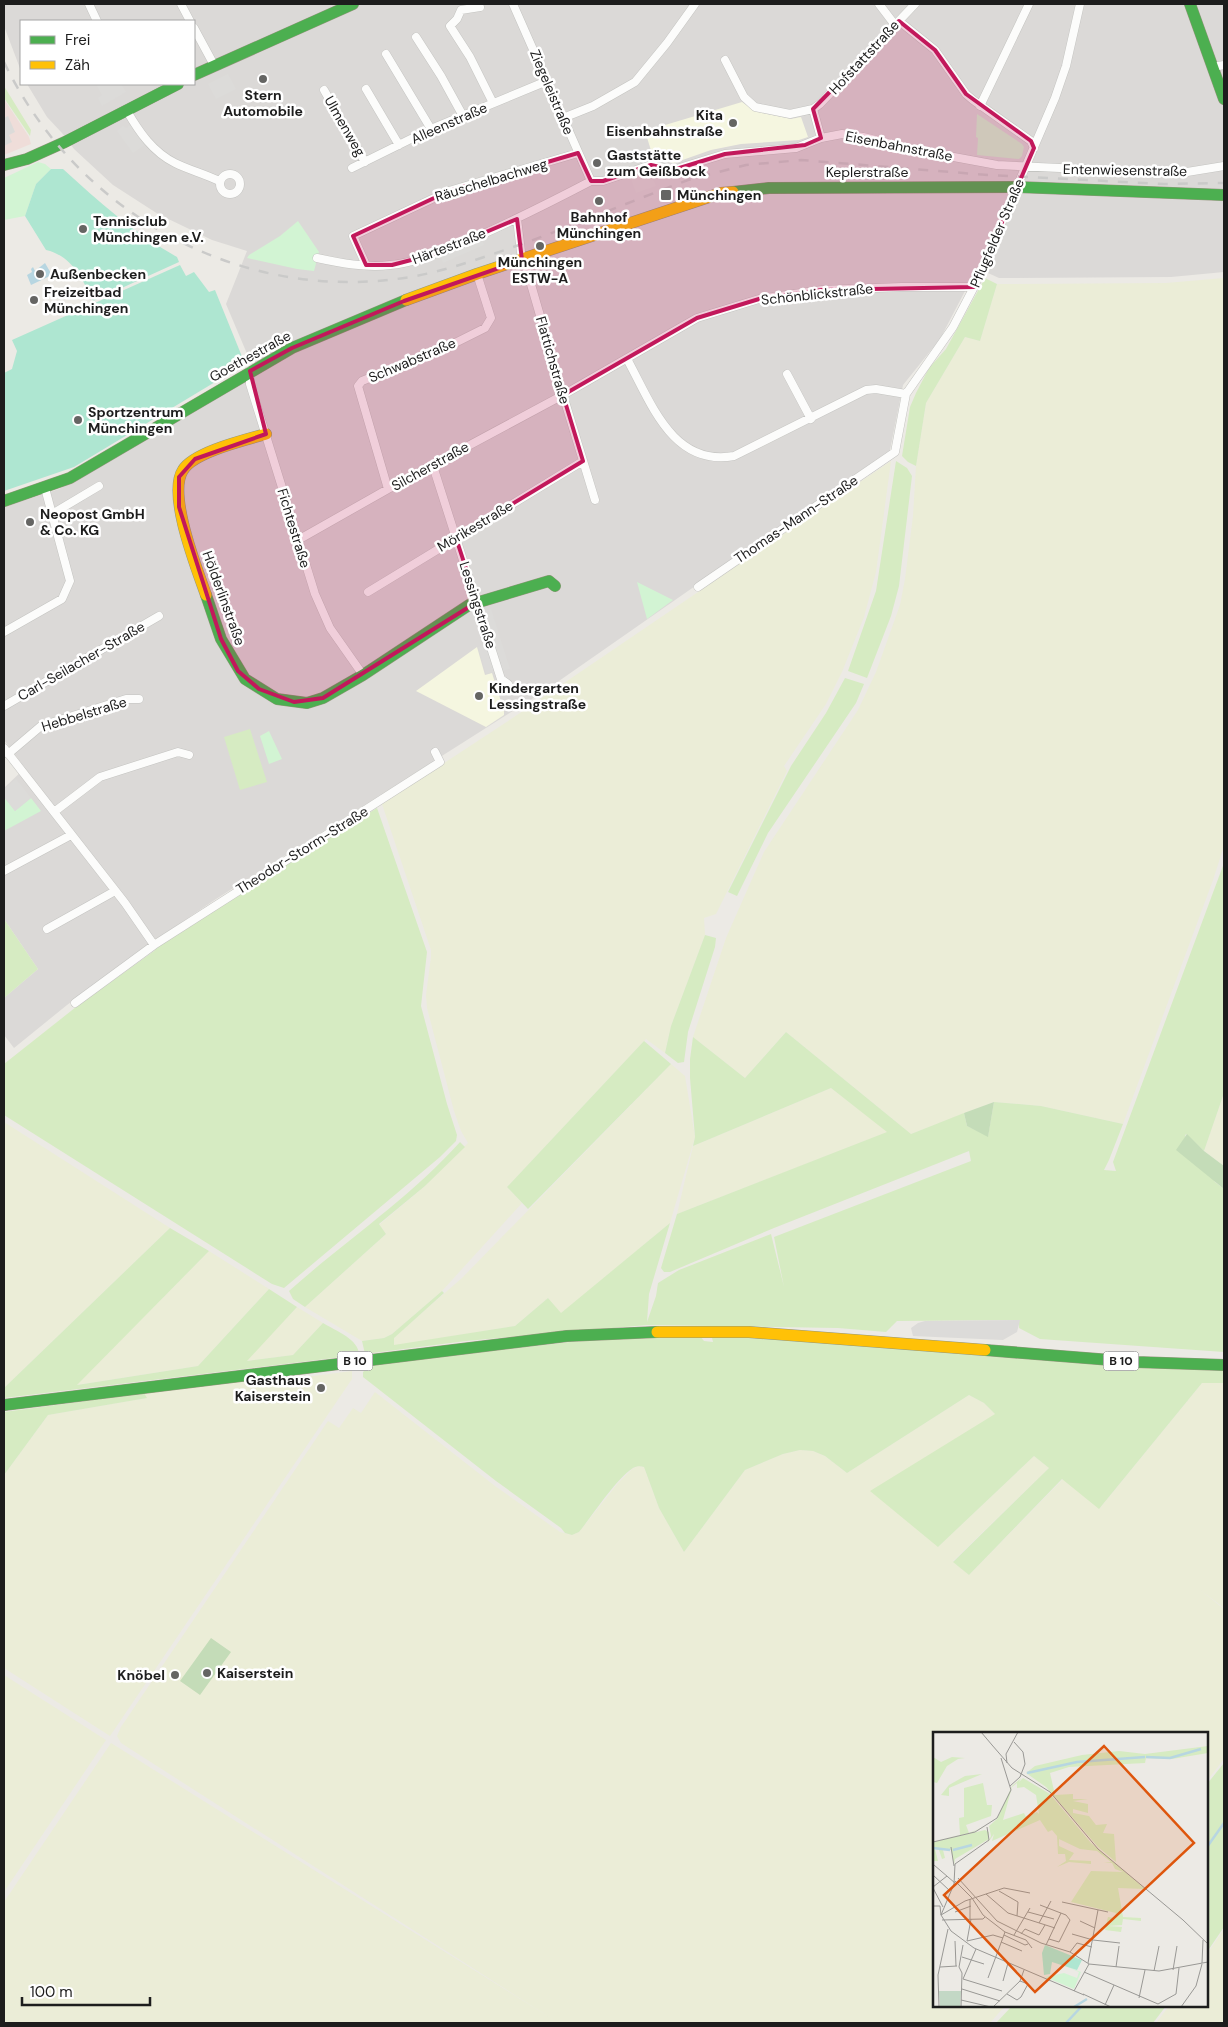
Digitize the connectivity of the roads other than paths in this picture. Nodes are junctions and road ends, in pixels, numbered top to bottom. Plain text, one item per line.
1 (89, 4) edge
2 (181, 4) edge
3 (353, 4) edge
4 (513, 4) edge
5 (695, 4) edge
6 (878, 4) edge
7 (915, 4) edge
8 (1029, 4) edge
9 (1080, 4) edge
10 (1190, 4) edge
11 (480, 7) dead end
12 (97, 20) edge
13 (189, 20) edge
14 (897, 23) junction
15 (195, 30) edge
16 (416, 37) dead end
17 (386, 54) dead end
18 (725, 60) dead end
19 (214, 65) junction
20 (1219, 66) edge
21 (195, 74) edge
22 (547, 81) junction
23 (176, 85) edge
24 (366, 89) dead end
25 (324, 90) dead end
26 (1224, 99) edge
27 (493, 103) junction
28 (980, 106) junction
29 (813, 109) junction
30 (127, 111) junction
31 (464, 116) junction
32 (563, 118) junction
33 (431, 129) junction
34 (821, 138) junction
35 (399, 145) junction
36 (1034, 148) junction
37 (578, 153) junction
38 (366, 162) junction
39 (9, 164) edge
40 (1224, 166) edge
41 (1026, 167) junction
42 (352, 168) dead end
43 (4, 172) edge
44 (219, 181) dead end
45 (591, 181) junction
46 (1017, 187) junction
47 (573, 190) joint
48 (1224, 195) edge
49 (517, 219) junction
50 (317, 258) dead end
51 (522, 260) junction
52 (366, 265) junction
53 (477, 274) junction
54 (974, 288) junction
55 (627, 359) junction
56 (250, 371) junction
57 (787, 374) dead end
58 (906, 394) junction
59 (562, 395) junction
60 (811, 419) junction
61 (266, 434) junction
62 (895, 452) joint
63 (583, 461) junction
64 (433, 466) junction
65 (98, 486) dead end
66 (45, 488) junction
67 (388, 489) junction
68 (595, 500) dead end
69 (4, 501) edge
70 (52, 514) junction
71 (456, 538) junction
72 (298, 540) junction
73 (555, 586) dead end
74 (698, 587) dead end
75 (368, 592) dead end
76 (477, 602) junction
77 (159, 616) dead end
78 (4, 632) edge
79 (363, 675) junction
80 (508, 684) dead end
81 (140, 700) dead end
82 (4, 706) edge
83 (6, 751) edge
84 (435, 752) dead end
85 (189, 755) dead end
86 (54, 812) junction
87 (70, 835) junction
88 (4, 871) edge
89 (115, 891) junction
90 (47, 929) dead end
91 (154, 945) junction
92 (75, 1004) dead end
93 (1224, 1365) edge
94 (4, 1405) edge

1 - 12 street
2 - 13 street
3 - 19 street
4 - 22 street, Ziegeleistraße
5 - 32 street
6 - 14 street
7 - 14 street, Hofstattstraße
8 - 28 street
9 - 36 street, Pflugfelder Straße
10 - 20 street
11 - 27 street
14 - 28 street
14 - 29 street, Hofstattstraße
15 - 19 street
16 - 31 street
17 - 33 street
18 - 29 street
19 - 21 street
20 - 26 street
22 - 27 street, Alleenstraße
22 - 32 street, Ziegeleistraße
23 - 30 street
24 - 35 street
25 - 38 street, Ulmenweg
27 - 31 street, Alleenstraße
28 - 36 street
29 - 34 street
30 - 39 street
30 - 44 street
31 - 33 street, Alleenstraße
32 - 37 street, Ziegeleistraße
33 - 35 street, Alleenstraße
34 - 41 street, Eisenbahnstraße
34 - 45 street, Eisenbahnstraße
35 - 38 street, Alleenstraße
36 - 41 street, Pflugfelder Straße
37 - 45 street, Ziegeleistraße
37 - 52 street, Räuschelbachweg
38 - 42 street, Alleenstraße
39 - 43 street
40 - 41 street, Entenwiesenstraße
41 - 46 street, Pflugfelder Straße
45 - 47 street, Eisenbahnstraße
46 - 48 street, Keplerstraße
46 - 51 street, Keplerstraße
46 - 54 street, Pflugfelder Straße
47 - 49 street, Härtestraße
49 - 51 street, Flattichstraße
49 - 52 street, Härtestraße
50 - 52 street, Härtestraße
51 - 53 street, Goethestraße
51 - 59 street, Flattichstraße
53 - 56 street, Goethestraße
53 - 67 street, Schwabstraße
54 - 55 street, Schönblickstraße
54 - 58 street, Pflugfelder Straße
55 - 59 street, Schönblickstraße
55 - 60 street
56 - 61 street, Fichtestraße
56 - 66 street, Goethestraße
57 - 60 street
58 - 60 street
58 - 62 street, Pflugfelder Straße
59 - 63 street, Flattichstraße
59 - 64 street, Silcherstraße
61 - 72 street, Fichtestraße
61 - 79 street, Hölderlinstraße
62 - 74 street, Thomas-Mann-Straße
63 - 68 street, Flattichstraße
63 - 71 street, Mörikestraße
64 - 67 street, Silcherstraße
64 - 71 street, Lessingstraße
65 - 70 street
66 - 69 street, Goethestraße
66 - 70 street
67 - 72 street, Silcherstraße
70 - 78 street
71 - 75 street, Mörikestraße
71 - 76 street, Lessingstraße
72 - 79 street, Fichtestraße
73 - 76 street, Hölderlinstraße
76 - 79 street, Hölderlinstraße
76 - 80 street, Lessingstraße
77 - 82 street, Carl-Seilacher-Straße
81 - 83 street, Hebbelstraße
83 - 86 street
84 - 91 street, Theodor-Storm-Straße
85 - 86 street
86 - 87 street
87 - 88 street
87 - 89 street
89 - 90 street
89 - 91 street
91 - 92 street
93 - 94 street, B 10

